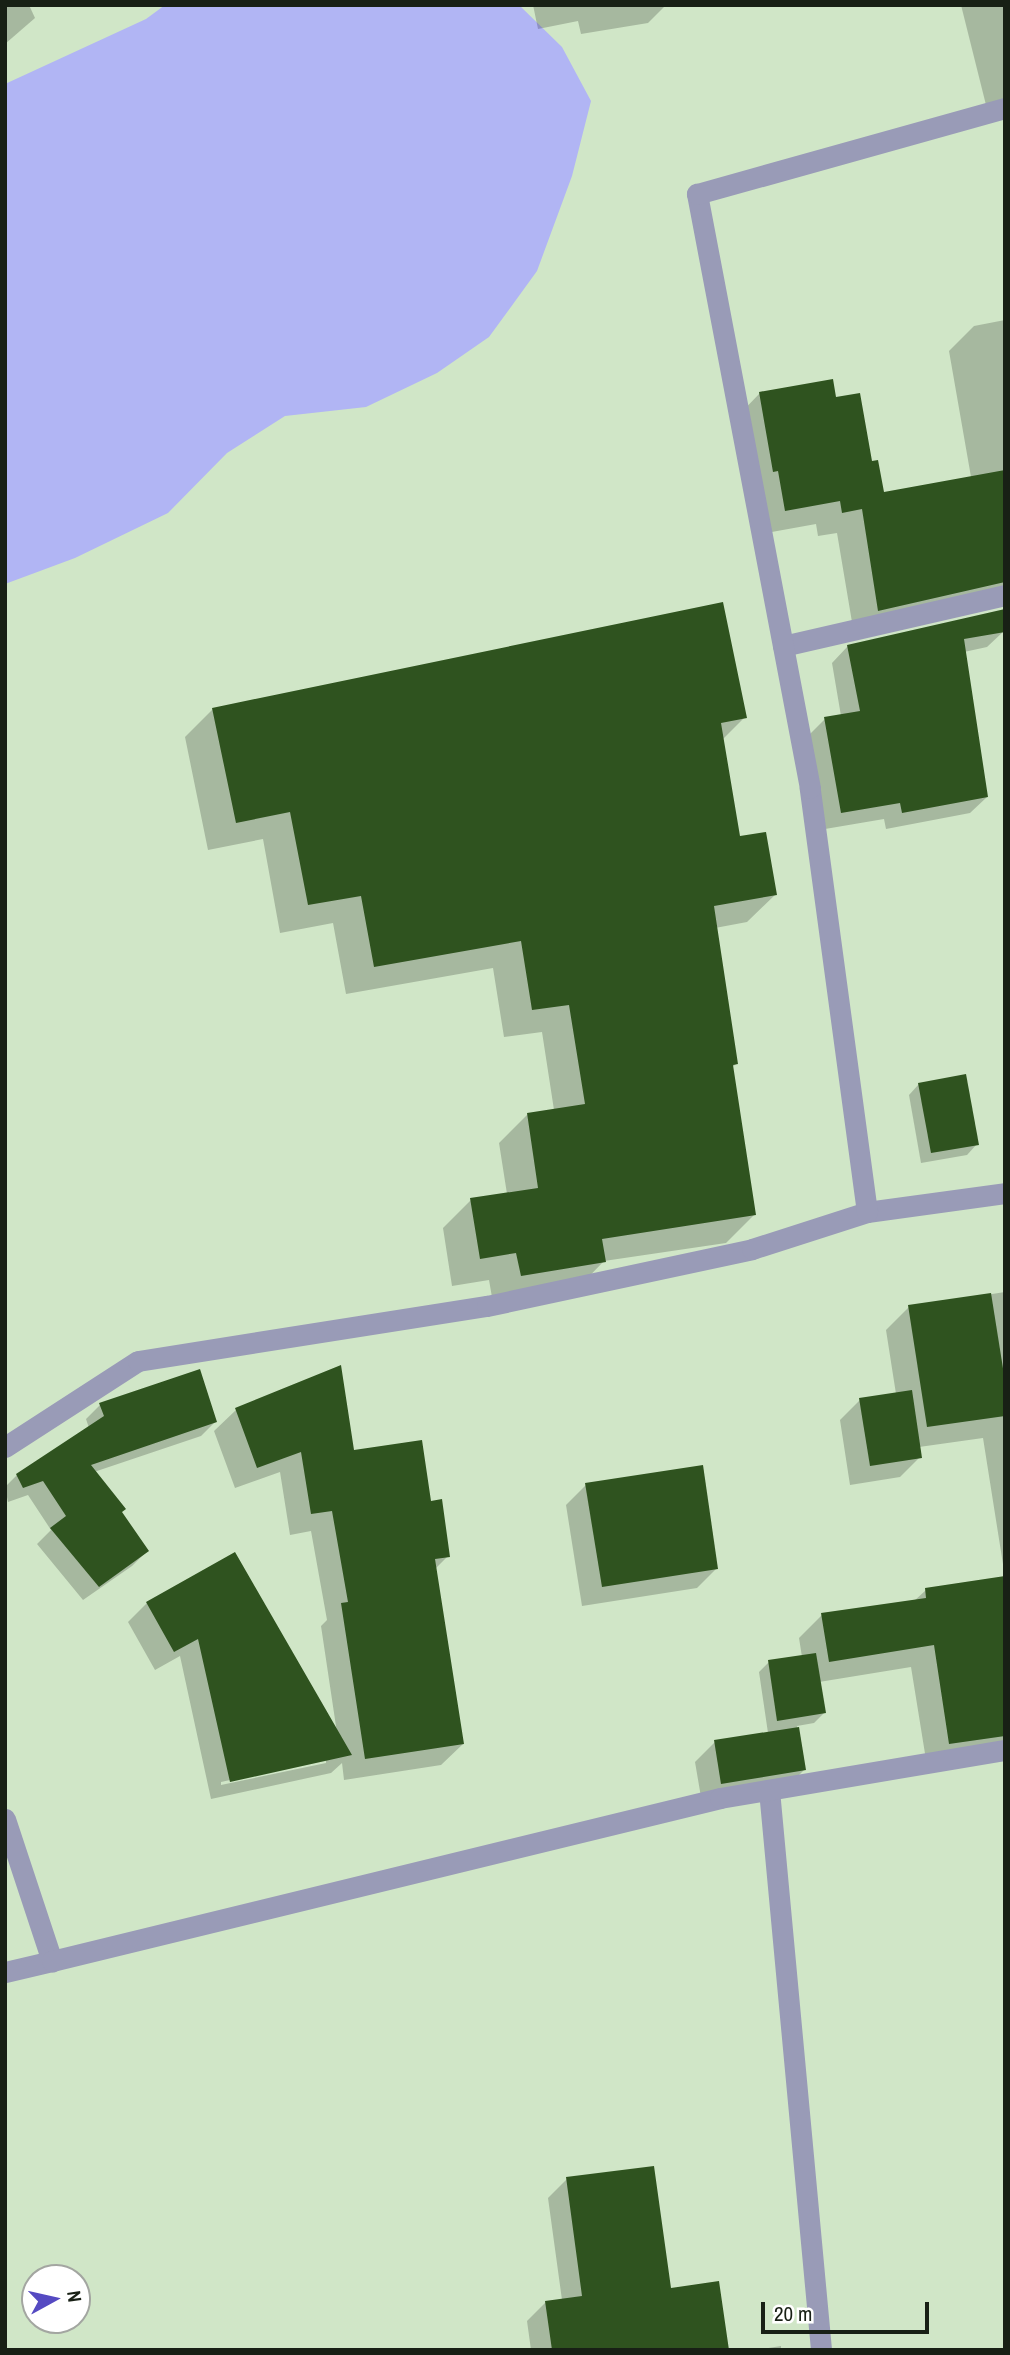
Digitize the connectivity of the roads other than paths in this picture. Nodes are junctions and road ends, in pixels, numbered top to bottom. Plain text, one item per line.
1 (1005, 108) edge
2 (1005, 595) edge
3 (783, 646) junction
4 (1005, 1193) edge
5 (867, 1213) junction
6 (5, 1447) edge
7 (1005, 1750) edge
8 (769, 1790) junction
9 (5, 1819) edge
10 (52, 1961) junction
11 (5, 1972) edge
12 (821, 2350) edge

1 - 3 street
2 - 3 street
3 - 5 street
4 - 5 street
5 - 6 street
7 - 8 street
8 - 10 street
8 - 12 street
9 - 10 street
10 - 11 street

